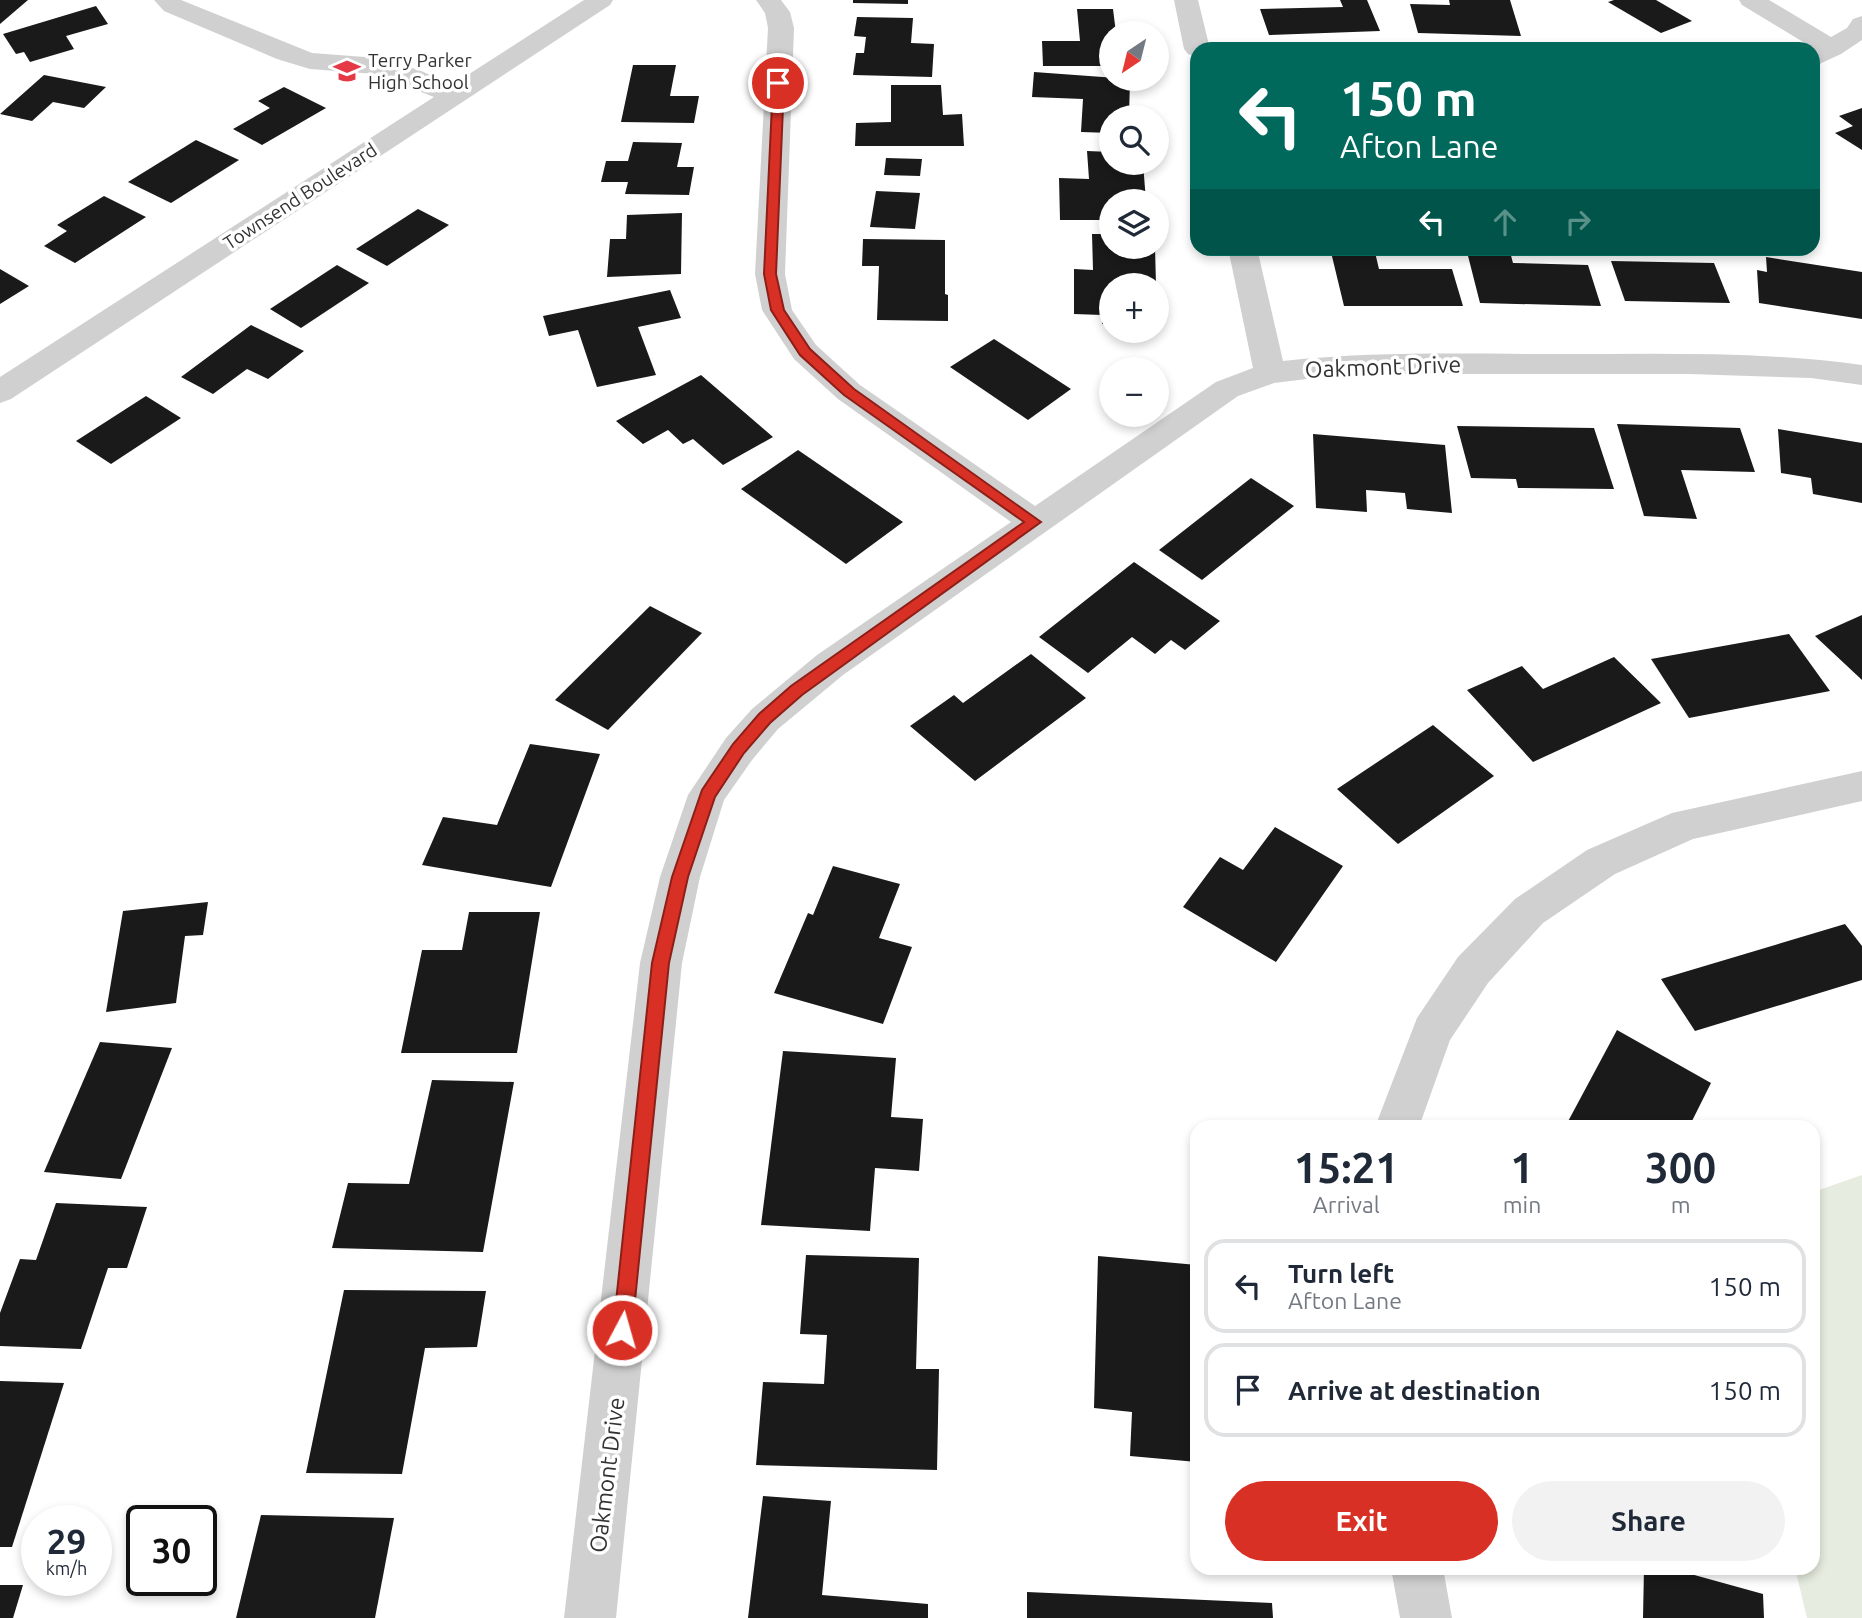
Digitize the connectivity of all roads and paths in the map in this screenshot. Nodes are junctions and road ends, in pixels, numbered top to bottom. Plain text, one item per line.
1 (166, 0) edge
2 (601, 0) edge
3 (768, 0) edge
4 (1186, 0) edge
5 (1751, 0) edge
6 (1862, 24) edge
7 (1195, 42) edge
8 (1807, 42) edge
9 (1823, 54) edge
10 (453, 96) junction
11 (1244, 256) edge
12 (1270, 373) junction
13 (1862, 375) edge
14 (0, 392) edge
15 (1034, 522) junction
16 (1862, 786) edge
17 (1400, 1120) edge
18 (1418, 1575) edge
19 (590, 1618) edge
20 (1426, 1618) edge

1 - 10 street
2 - 10 street, Townsend Boulevard
3 - 15 street
4 - 7 street
5 - 8 street
6 - 9 street
10 - 14 street, Townsend Boulevard
11 - 12 street
12 - 13 street, Oakmont Drive
12 - 15 street, Oakmont Drive
15 - 19 street, Oakmont Drive
16 - 17 street
18 - 20 street

